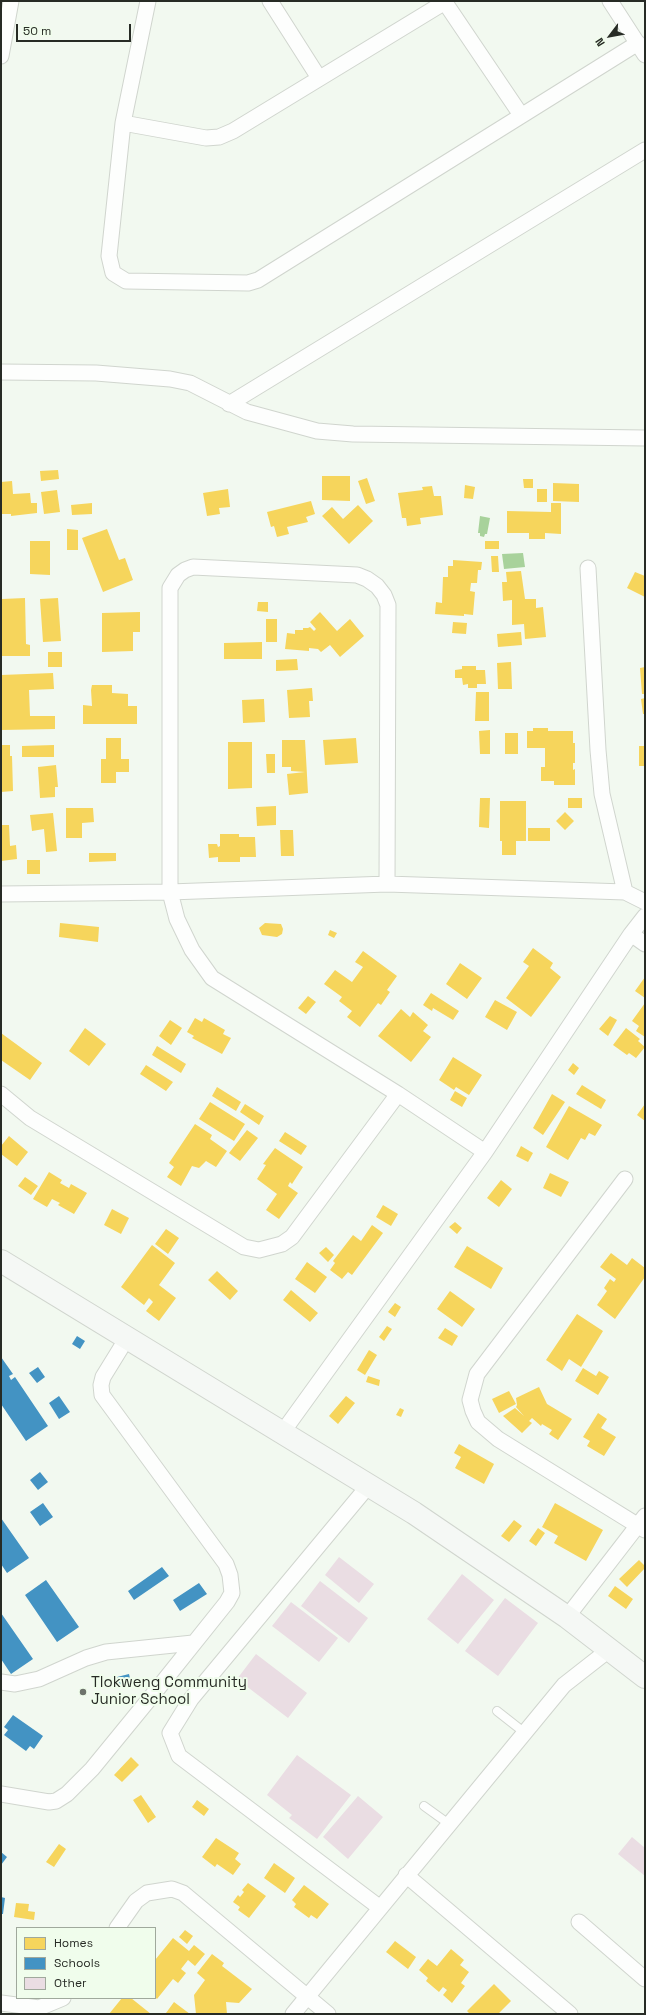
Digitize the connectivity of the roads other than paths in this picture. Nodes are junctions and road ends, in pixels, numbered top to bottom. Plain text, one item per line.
1 (11, 1) edge
2 (148, 1) edge
3 (270, 1) edge
4 (445, 1) edge
5 (610, 1) edge
6 (641, 49) edge
7 (1, 56) edge
8 (319, 78) junction
9 (521, 115) junction
10 (123, 123) junction
11 (645, 150) edge
12 (1, 372) edge
13 (229, 404) junction
14 (645, 438) edge
15 (588, 568) dead end
16 (387, 884) junction
17 (170, 892) junction
18 (625, 892) junction
19 (1, 894) edge
20 (645, 902) edge
21 (645, 916) edge
22 (631, 934) junction
23 (645, 944) edge
24 (1, 1094) edge
25 (398, 1094) junction
26 (485, 1152) junction
27 (625, 1179) dead end
28 (1, 1261) edge
29 (127, 1338) junction
30 (282, 1433) junction
31 (369, 1485) junction
32 (643, 1524) edge
33 (567, 1617) junction
34 (193, 1642) junction
35 (610, 1650) junction
36 (645, 1677) edge
37 (1, 1682) edge
38 (497, 1711) dead end
39 (525, 1733) junction
40 (1, 1794) edge
41 (424, 1806) dead end
42 (449, 1824) junction
43 (406, 1875) junction
44 (379, 1907) junction
45 (579, 1922) dead end
46 (118, 1927) edge
47 (644, 1977) edge
48 (308, 1997) junction
49 (61, 1999) edge
50 (1, 2003) edge
51 (293, 2014) edge
52 (328, 2014) edge
53 (570, 2014) edge

1 - 7 street
2 - 10 street
3 - 8 street
4 - 8 street
4 - 9 street
5 - 6 street
6 - 9 street
8 - 10 street
9 - 10 street
11 - 13 street
12 - 13 street
13 - 14 street
15 - 18 street
16 - 17 street
16 - 17 street
16 - 18 street
17 - 19 street
17 - 25 street
18 - 20 street
21 - 22 street
22 - 23 street
22 - 26 street
24 - 25 street
25 - 26 street
26 - 30 street
27 - 32 street
28 - 29 street
29 - 30 street
29 - 34 street
30 - 31 street
31 - 33 street
31 - 44 street
32 - 33 street
33 - 35 street
34 - 37 street
34 - 40 street
35 - 36 street
35 - 39 street
38 - 39 lane
39 - 42 street
41 - 42 lane
42 - 43 street
43 - 44 street
43 - 53 street
44 - 48 street
45 - 47 street
46 - 48 street
48 - 51 street
48 - 52 street
49 - 50 street

